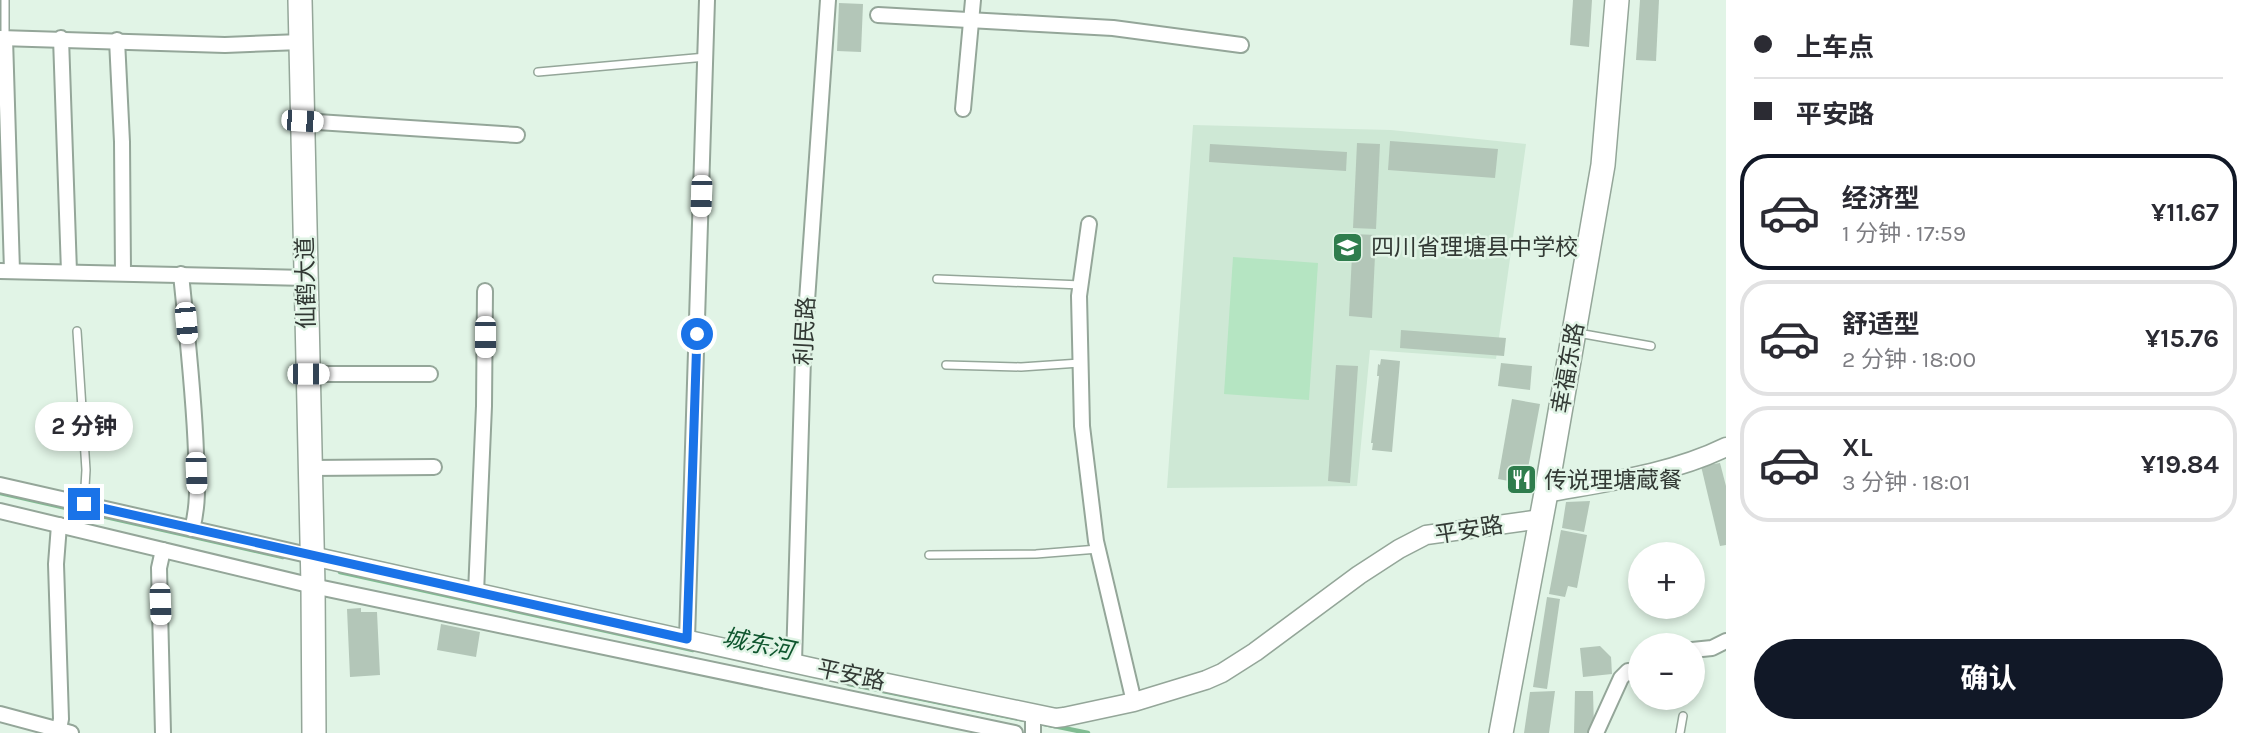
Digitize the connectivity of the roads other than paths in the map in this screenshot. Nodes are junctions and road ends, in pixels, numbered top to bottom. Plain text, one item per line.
1 (5, 0) edge
2 (300, 0) edge
3 (707, 0) edge
4 (828, 0) edge
5 (972, 0) edge
6 (1617, 0) edge
7 (878, 15) dead end
8 (971, 19) junction
9 (2, 38) edge
10 (61, 38) junction
11 (117, 40) junction
12 (301, 42) junction
13 (1241, 45) dead end
14 (706, 57) junction
15 (538, 72) dead end
16 (963, 109) dead end
17 (302, 121) junction
18 (517, 135) dead end
19 (1089, 224) dead end
20 (6, 271) edge
21 (69, 272) junction
22 (123, 273) junction
23 (181, 274) junction
24 (306, 278) junction
25 (937, 279) dead end
26 (1081, 285) junction
27 (485, 291) dead end
28 (77, 331) dead end
29 (1574, 333) junction
30 (1651, 346) dead end
31 (1081, 363) junction
32 (946, 365) dead end
33 (308, 374) junction
34 (430, 374) dead end
35 (1726, 447) edge
36 (434, 467) dead end
37 (310, 468) junction
38 (0, 485) edge
39 (1546, 493) junction
40 (84, 504) junction
41 (0, 510) edge
42 (1541, 519) junction
43 (59, 525) junction
44 (192, 529) junction
45 (1098, 549) junction
46 (163, 550) junction
47 (929, 555) dead end
48 (312, 556) junction
49 (313, 586) junction
50 (476, 593) junction
51 (687, 639) junction
52 (1726, 641) edge
53 (1705, 649) edge
54 (793, 662) junction
55 (1628, 671) edge
56 (1134, 702) junction
57 (0, 714) edge
58 (1683, 716) dead end
59 (1033, 722) edge
60 (21, 726) edge
61 (66, 732) edge
62 (163, 733) edge
63 (314, 733) edge
64 (1015, 733) edge
65 (1501, 733) edge
66 (1596, 733) edge
67 (1680, 733) edge

1 - 9 lane
2 - 12 main road, 仙鹤大道
3 - 14 street
4 - 54 street, 利民路
5 - 8 street
6 - 29 main road, 幸福东路
7 - 8 street
8 - 13 street
8 - 16 street
9 - 10 street
9 - 20 street
10 - 11 street
10 - 21 street
11 - 12 street
11 - 22 street
12 - 17 main road, 仙鹤大道
14 - 15 lane
14 - 51 street
17 - 18 street
17 - 24 main road, 仙鹤大道
19 - 26 street
20 - 21 street
21 - 22 street
22 - 23 street
23 - 24 street
23 - 44 street
24 - 33 main road, 仙鹤大道
25 - 26 lane
26 - 31 street
27 - 50 street
28 - 40 lane
29 - 30 lane
29 - 39 main road, 幸福东路
31 - 32 lane
31 - 45 street
33 - 34 street
33 - 37 main road, 仙鹤大道
35 - 39 street
36 - 37 street
37 - 48 main road, 仙鹤大道
38 - 40 street, 平安路
39 - 42 main road, 幸福东路
40 - 44 street, 平安路
41 - 43 street
42 - 56 street, 平安路
42 - 65 main road, 幸福东路
43 - 46 street
43 - 61 street
44 - 48 street, 平安路
45 - 47 lane
45 - 56 street
46 - 49 street
46 - 62 street
48 - 49 main road, 仙鹤大道
48 - 50 street, 平安路
49 - 63 main road, 仙鹤大道
49 - 64 street
50 - 51 street, 平安路
51 - 54 street, 平安路
52 - 53 street
54 - 59 street, 平安路
55 - 66 street
56 - 59 street, 平安路
57 - 60 street
58 - 67 lane
60 - 61 street

